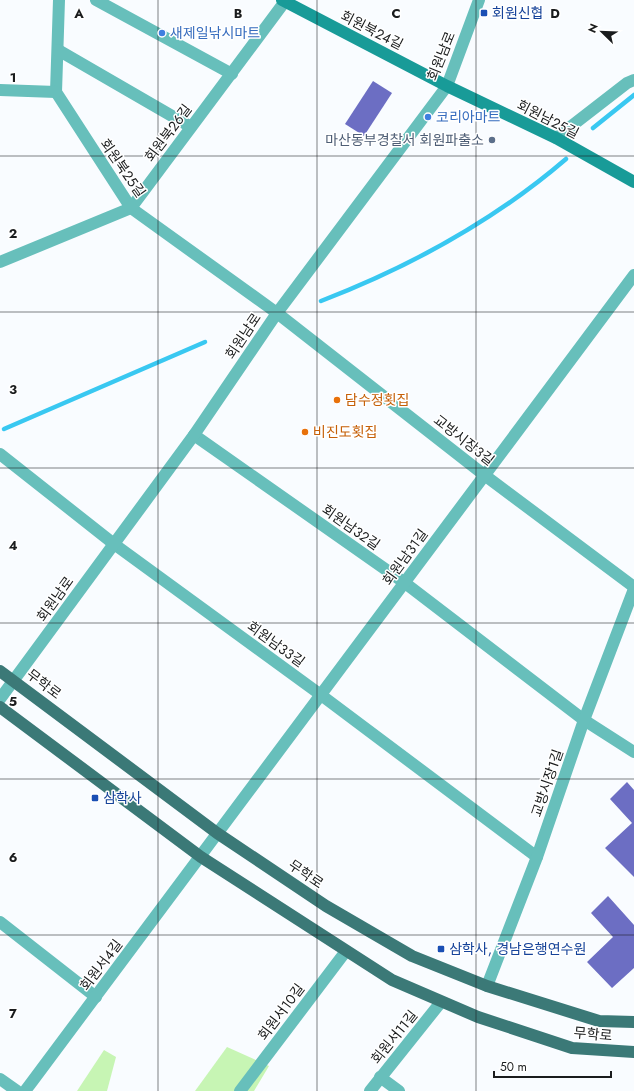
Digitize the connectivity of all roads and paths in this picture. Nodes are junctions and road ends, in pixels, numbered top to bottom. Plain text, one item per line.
1 (59, 0) edge
2 (96, 0) edge
3 (284, 0) edge
4 (479, 0) edge
5 (58, 50) junction
6 (232, 74) junction
7 (634, 80) edge
8 (447, 86) junction
9 (0, 90) edge
10 (56, 92) junction
11 (191, 127) junction
12 (556, 138) junction
13 (634, 182) edge
14 (131, 208) junction
15 (0, 262) edge
16 (634, 275) edge
17 (277, 313) junction
18 (194, 435) junction
19 (0, 454) edge
20 (483, 474) junction
21 (114, 544) junction
22 (405, 583) junction
23 (634, 588) edge
24 (0, 671) edge
25 (14, 681) junction
26 (321, 695) junction
27 (0, 699) edge
28 (0, 707) edge
29 (584, 720) junction
30 (634, 752) edge
31 (217, 833) junction
32 (537, 857) junction
33 (201, 858) junction
34 (0, 922) edge
35 (346, 951) junction
36 (487, 986) junction
37 (96, 997) junction
38 (441, 1002) junction
39 (634, 1022) edge
40 (634, 1052) edge
41 (380, 1077) junction
42 (0, 1079) edge
43 (18, 1091) edge
44 (25, 1091) edge
45 (240, 1091) edge
46 (370, 1091) edge
47 (399, 1091) edge

1 - 5 street
2 - 6 street
3 - 6 street, 회원북26길
3 - 8 main road, 회원북24길
4 - 8 street, 회원남로
5 - 10 street
5 - 11 street
6 - 11 street, 회원북26길
7 - 12 street
8 - 12 main road, 회원남25길
8 - 17 street, 회원남로
9 - 10 street
10 - 14 street, 회원북25길
11 - 14 street, 회원북26길
12 - 13 main road, 회원남25길
14 - 15 street
14 - 17 street, 회원북25길
16 - 20 street, 회원남31길
17 - 18 street, 회원남로
17 - 20 street, 교방시장3길
18 - 21 street, 회원남로
18 - 22 street, 회원남32길
19 - 21 street, 회원남33길
20 - 22 street, 회원남31길
20 - 23 street, 교방시장3길
21 - 25 street, 회원남로
21 - 26 street, 회원남33길
22 - 26 street, 회원남31길
22 - 29 street, 회원남32길
23 - 29 street, 교방시장1길
24 - 25 main road, 무학로
25 - 27 street, 회원남로
25 - 31 main road, 무학로
26 - 31 street, 회원남31길
26 - 32 street, 회원남33길
28 - 33 main road, 무학로
29 - 30 street, 회원남32길
29 - 32 street, 교방시장1길
31 - 33 street, 회원남31길
31 - 36 main road, 무학로
32 - 36 street, 교방시장1길
33 - 35 main road, 무학로
33 - 37 street, 회원서4길
34 - 37 street
35 - 38 main road, 무학로
35 - 45 street, 회원서10길
36 - 39 main road, 무학로
37 - 44 street, 회원서4길
38 - 40 main road, 무학로
38 - 41 street, 회원서11길
41 - 46 street, 회원서11길
41 - 47 street
42 - 43 street

